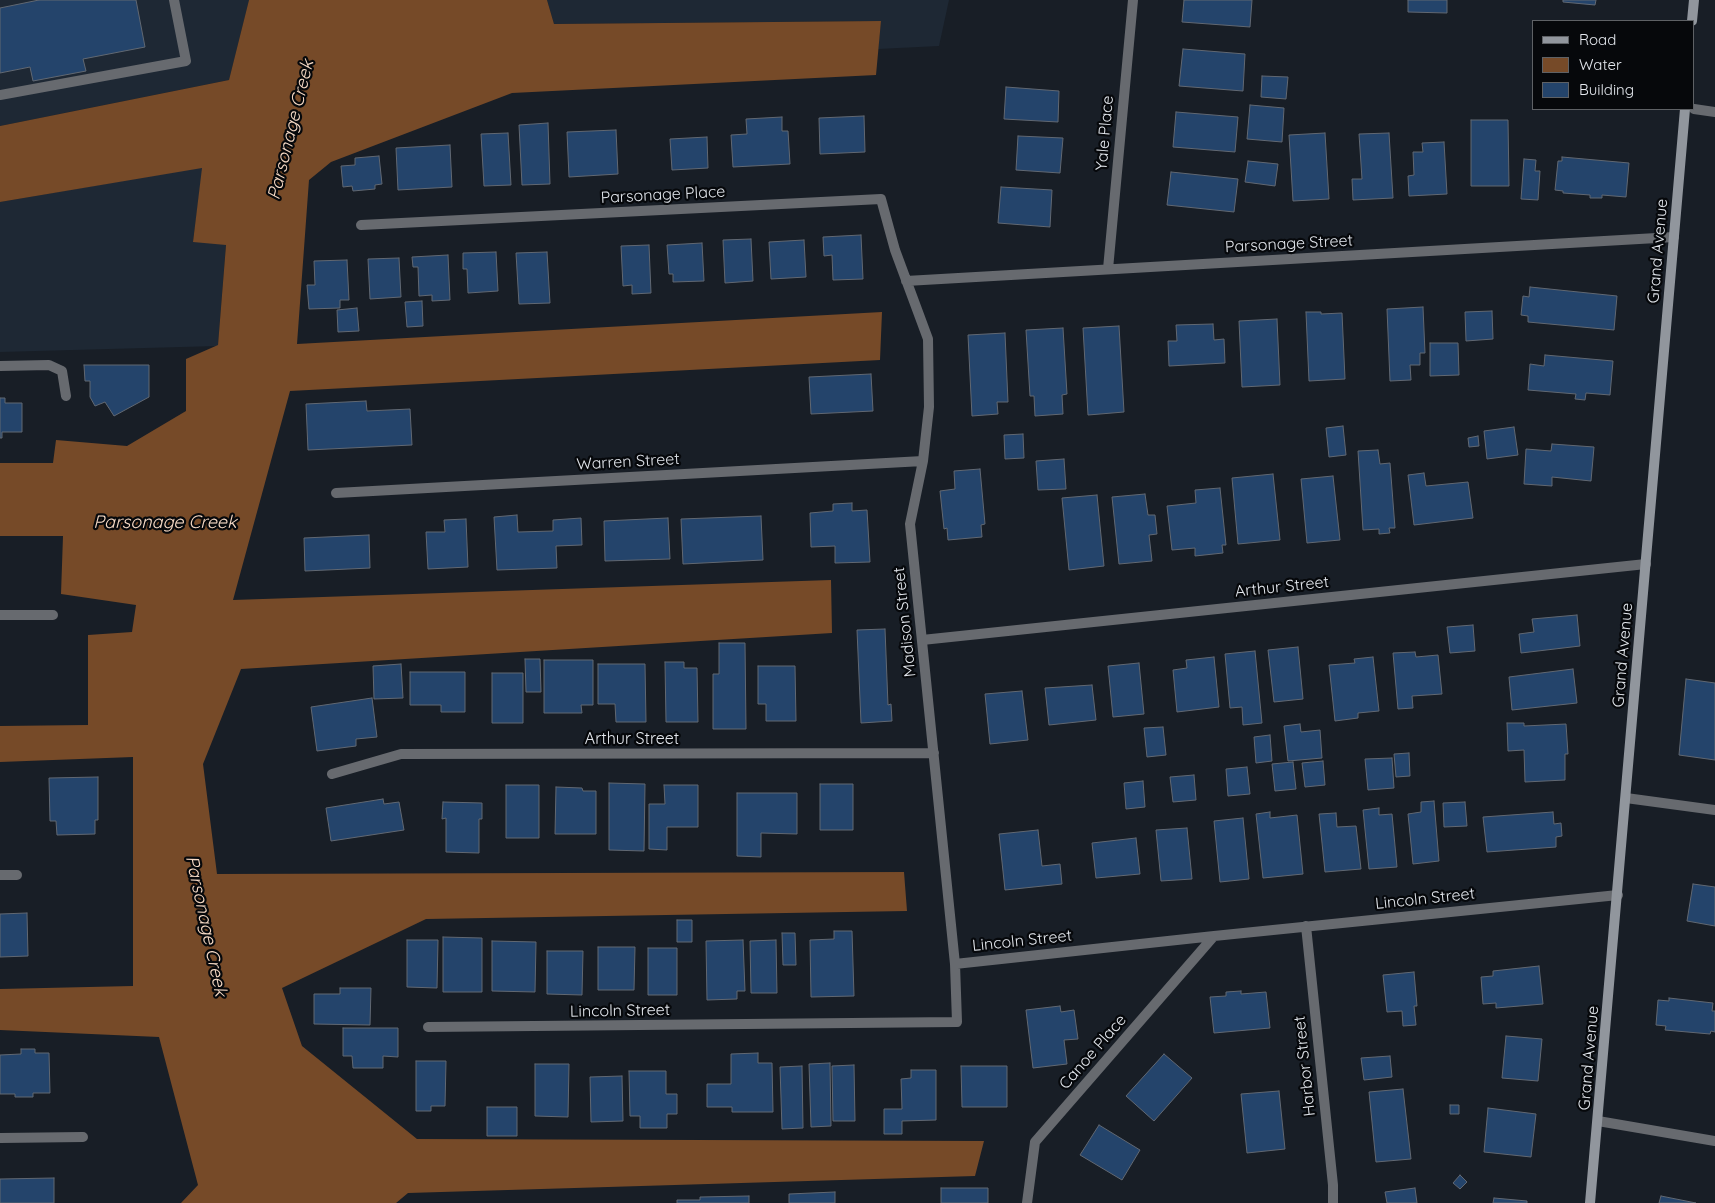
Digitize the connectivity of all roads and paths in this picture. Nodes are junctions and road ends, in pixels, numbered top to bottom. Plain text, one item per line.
1 (174, 0) edge
2 (1133, 0) edge
3 (1694, 0) edge
4 (1692, 20) edge
5 (0, 95) edge
6 (1695, 109) edge
7 (1685, 110) edge
8 (1715, 112) edge
9 (361, 225) dead end
10 (1674, 237) junction
11 (1108, 269) junction
12 (906, 281) junction
13 (0, 366) edge
14 (66, 396) dead end
15 (923, 462) junction
16 (336, 493) dead end
17 (1646, 564) junction
18 (0, 615) edge
19 (52, 615) dead end
20 (922, 640) junction
21 (934, 754) junction
22 (332, 774) dead end
23 (1626, 798) junction
24 (1715, 810) edge
25 (0, 875) edge
26 (17, 875) dead end
27 (1618, 895) junction
28 (1306, 926) junction
29 (1214, 936) junction
30 (955, 964) junction
31 (428, 1028) dead end
32 (1598, 1121) junction
33 (83, 1137) dead end
34 (0, 1138) edge
35 (1715, 1140) edge
36 (1027, 1203) edge
37 (1333, 1203) edge
38 (1590, 1203) edge

1 - 5 street
2 - 11 street, Yale Place
3 - 4 street
6 - 8 street
7 - 10 street, Grand Avenue
9 - 12 street, Parsonage Place
10 - 11 street, Parsonage Street
10 - 17 street, Grand Avenue
11 - 12 street, Parsonage Street
12 - 15 street, Madison Street
13 - 14 street
15 - 16 street, Warren Street
15 - 20 street, Madison Street
17 - 20 street, Arthur Street
17 - 23 street, Grand Avenue
18 - 19 street
20 - 21 street, Madison Street
21 - 22 street, Arthur Street
21 - 30 street, Madison Street
23 - 24 street
23 - 27 street, Grand Avenue
25 - 26 street
27 - 28 street, Lincoln Street
27 - 32 street, Grand Avenue
28 - 29 street, Lincoln Street
28 - 37 street, Harbor Street
29 - 30 street, Lincoln Street
29 - 36 street, Canoe Place
30 - 31 street, Lincoln Street
32 - 35 street
32 - 38 street, Grand Avenue
33 - 34 street

